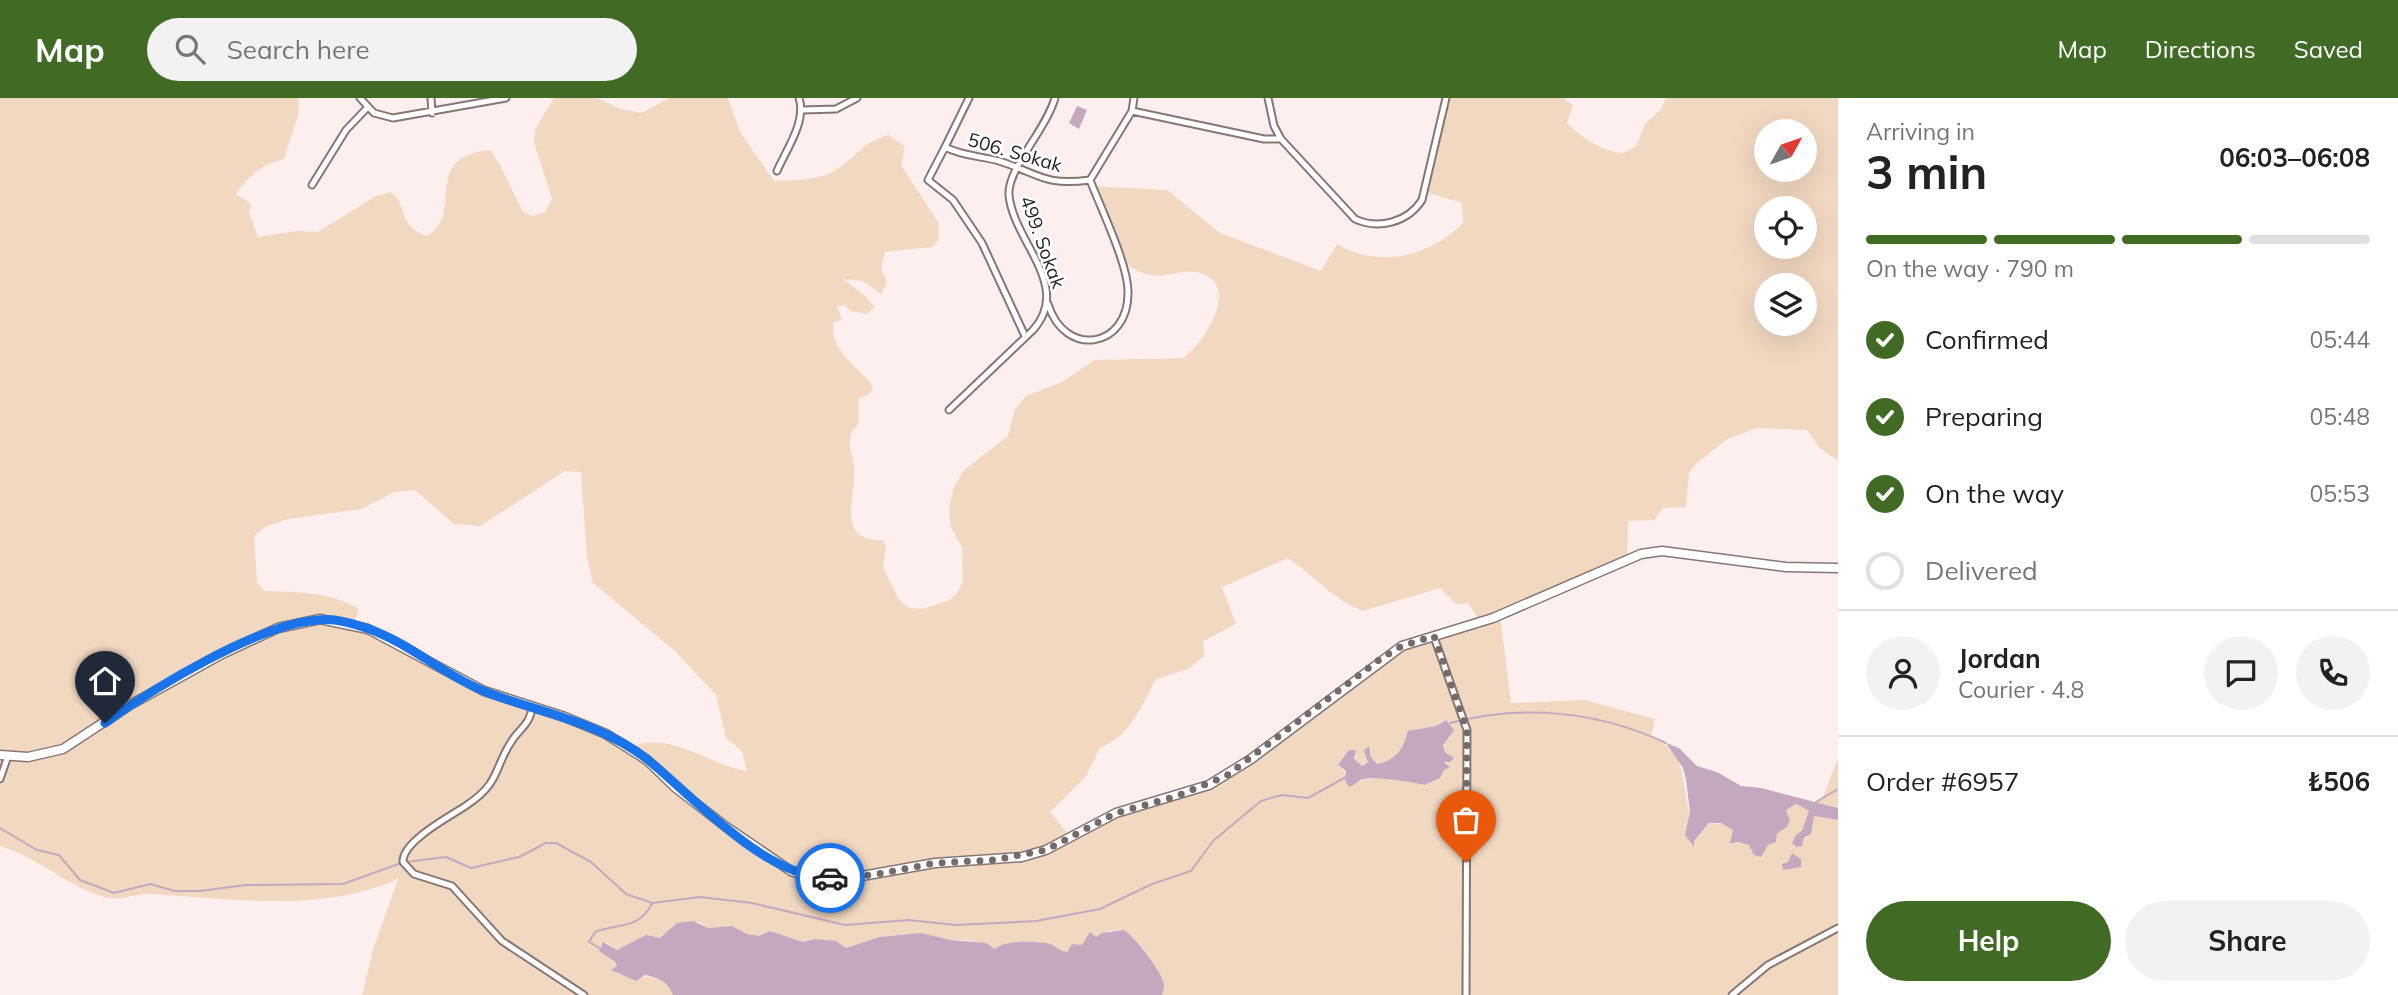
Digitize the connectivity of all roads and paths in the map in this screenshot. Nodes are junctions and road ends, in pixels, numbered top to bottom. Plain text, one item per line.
1 (360, 98) edge
2 (430, 98) edge
3 (506, 98) edge
4 (799, 98) edge
5 (857, 98) edge
6 (969, 98) edge
7 (1055, 98) edge
8 (1134, 98) edge
9 (1268, 98) edge
10 (1446, 99) edge
11 (367, 108) junction
12 (803, 110) junction
13 (1132, 111) junction
14 (432, 113) junction
15 (1281, 139) junction
16 (945, 147) junction
17 (1015, 167) junction
18 (777, 172) dead end
19 (1090, 180) junction
20 (312, 186) dead end
21 (1048, 304) junction
22 (1026, 336) junction
23 (949, 410) dead end
24 (1838, 568) edge
25 (1434, 636) junction
26 (532, 707) junction
27 (4, 755) edge
28 (0, 779) edge
29 (1838, 928) edge
30 (584, 995) edge
31 (1466, 995) edge
32 (1732, 995) edge

1 - 11 street
2 - 14 street
3 - 14 street
4 - 12 street
5 - 12 street
6 - 16 street, 506. Sokak
7 - 17 street, 499. Sokak
8 - 13 street
9 - 15 street
10 - 15 street
11 - 14 street
11 - 20 street
12 - 18 street
13 - 15 street
13 - 19 street
16 - 17 street, 506. Sokak
16 - 22 street
17 - 19 street, 506. Sokak
17 - 21 street, 499. Sokak
19 - 21 street
21 - 22 street, 499. Sokak
22 - 23 street, 499. Sokak
24 - 25 street
25 - 26 street
25 - 31 street
26 - 27 street
26 - 30 street
27 - 28 street
29 - 32 street

